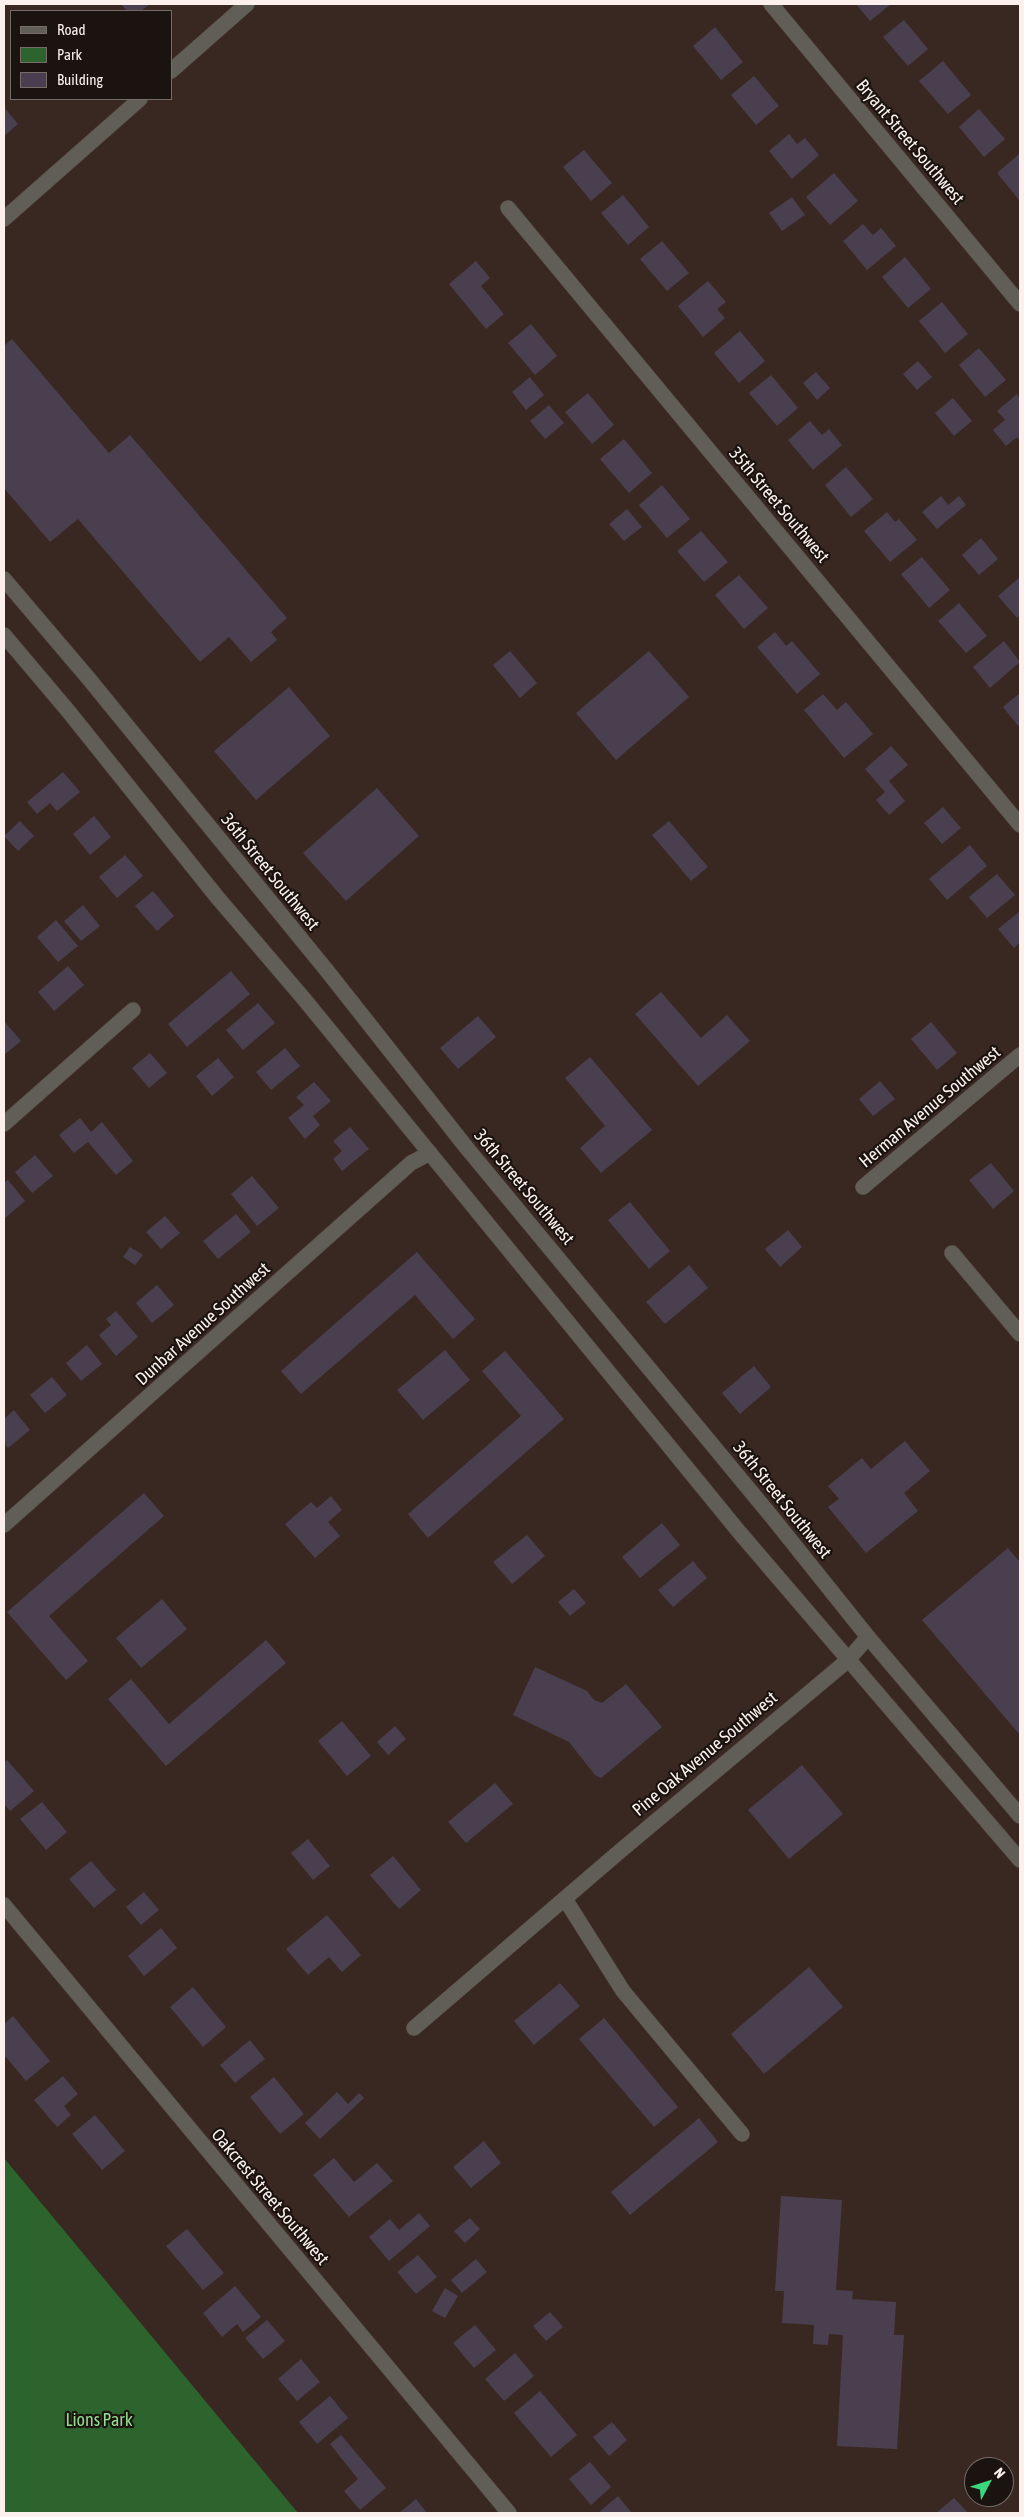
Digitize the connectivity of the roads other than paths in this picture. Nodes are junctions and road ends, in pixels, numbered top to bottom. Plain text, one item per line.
1 (247, 4) edge
2 (771, 4) edge
3 (172, 70) edge
4 (139, 100) edge
5 (508, 208) dead end
6 (4, 219) edge
7 (1020, 304) edge
8 (4, 579) edge
9 (4, 636) edge
10 (1020, 825) edge
11 (133, 1010) dead end
12 (1020, 1055) edge
13 (4, 1124) edge
14 (430, 1153) junction
15 (863, 1187) dead end
16 (952, 1253) dead end
17 (1020, 1334) edge
18 (4, 1525) edge
19 (868, 1637) junction
20 (846, 1660) junction
21 (1020, 1816) edge
22 (1020, 1860) edge
23 (565, 1899) junction
24 (4, 1905) edge
25 (414, 2028) dead end
26 (742, 2134) dead end
27 (508, 2513) edge

1 - 3 street
2 - 7 street, Bryant Street Southwest
4 - 6 street
5 - 10 street, 35th Street Southwest
8 - 19 street, 36th Street Southwest
9 - 14 street
11 - 13 street
12 - 15 street, Herman Avenue Southwest
14 - 18 street, Dunbar Avenue Southwest
14 - 20 street
16 - 17 street
19 - 20 street, Pine Oak Avenue Southwest
19 - 21 street, 36th Street Southwest
20 - 22 street
20 - 23 street, Pine Oak Avenue Southwest
23 - 25 street, Pine Oak Avenue Southwest
23 - 26 street
24 - 27 street, Oakcrest Street Southwest

